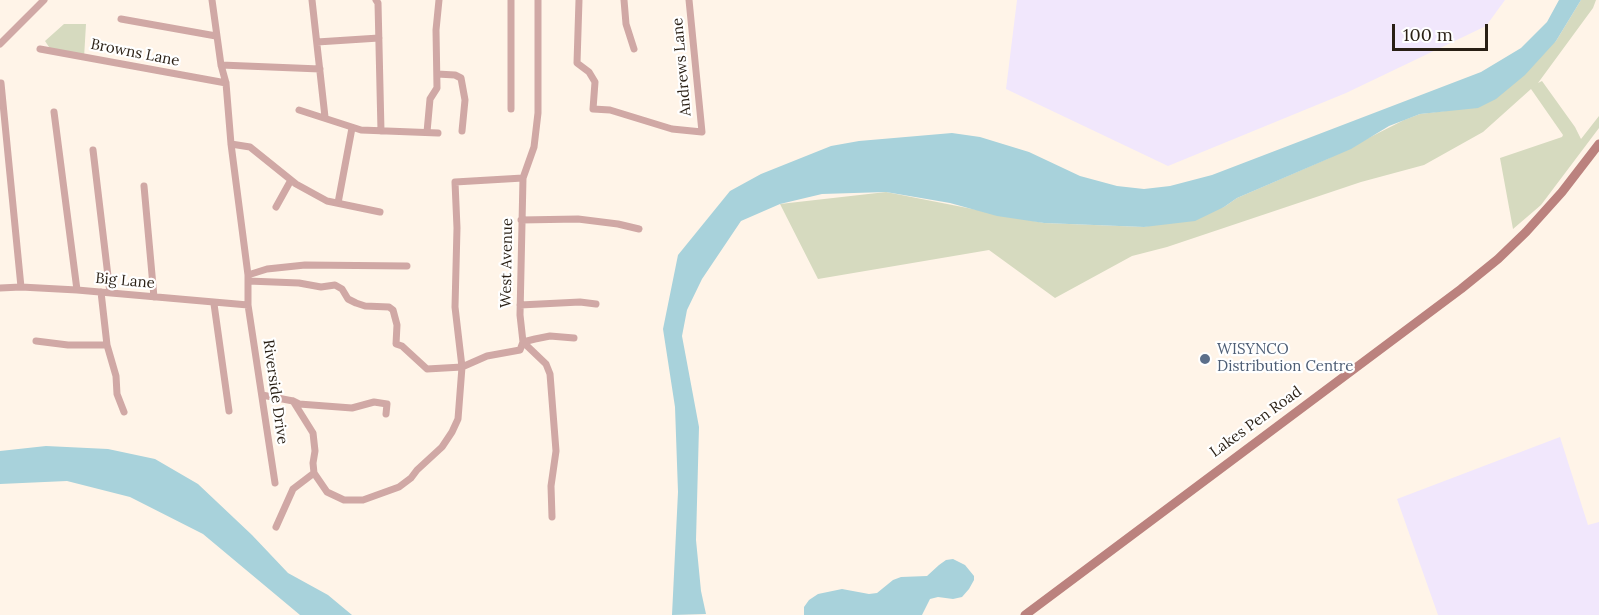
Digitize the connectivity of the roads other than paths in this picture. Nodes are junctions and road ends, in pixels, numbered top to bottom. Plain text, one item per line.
1 (44, 0) edge
2 (212, 0) edge
3 (312, 0) edge
4 (376, 0) edge
5 (439, 0) edge
6 (511, 0) edge
7 (538, 0) edge
8 (579, 0) edge
9 (624, 0) edge
10 (689, 0) edge
11 (121, 20) dead end
12 (216, 36) junction
13 (379, 38) junction
14 (317, 42) junction
15 (0, 44) edge
16 (40, 49) dead end
17 (634, 49) dead end
18 (221, 65) junction
19 (320, 69) junction
20 (436, 74) junction
21 (2, 83) dead end
22 (226, 83) junction
23 (511, 109) dead end
24 (299, 110) dead end
25 (54, 112) dead end
26 (325, 117) junction
27 (352, 128) junction
28 (381, 131) junction
29 (462, 131) dead end
30 (427, 132) junction
31 (438, 133) dead end
32 (231, 144) junction
33 (1599, 144) edge
34 (93, 150) dead end
35 (523, 178) junction
36 (291, 180) junction
37 (144, 186) dead end
38 (338, 203) junction
39 (276, 207) dead end
40 (380, 212) dead end
41 (521, 220) junction
42 (639, 229) dead end
43 (407, 266) dead end
44 (248, 278) junction
45 (21, 287) junction
46 (0, 288) edge
47 (77, 290) junction
48 (101, 292) junction
49 (110, 293) junction
50 (154, 297) junction
51 (214, 304) junction
52 (596, 304) dead end
53 (248, 305) junction
54 (520, 305) junction
55 (574, 338) dead end
56 (36, 341) dead end
57 (523, 342) junction
58 (107, 345) junction
59 (462, 367) junction
60 (262, 395) junction
61 (293, 401) junction
62 (229, 411) dead end
63 (124, 412) dead end
64 (386, 414) dead end
65 (314, 473) junction
66 (275, 483) dead end
67 (552, 517) dead end
68 (276, 527) dead end
69 (1024, 615) edge

1 - 15 street
2 - 12 street, Riverside Drive
3 - 14 street
4 - 13 street
5 - 20 street
6 - 23 street
7 - 35 street, West Avenue
8 - 10 street, Andrews Lane
9 - 17 street
11 - 12 street
12 - 18 street, Riverside Drive
13 - 14 street
13 - 28 street
14 - 19 street
16 - 22 street, Browns Lane
18 - 19 street
18 - 22 street, Riverside Drive
19 - 26 street
20 - 29 street
20 - 30 street
21 - 45 street
22 - 32 street, Riverside Drive
24 - 26 street
25 - 47 street
26 - 27 street
27 - 28 street
27 - 38 street
28 - 30 street
30 - 31 street
32 - 36 street
32 - 44 street, Riverside Drive
33 - 69 street, Lakes Pen Road
34 - 49 street
35 - 41 street, West Avenue
35 - 59 street
36 - 38 street
36 - 39 street
37 - 50 street
38 - 40 street
41 - 42 street
41 - 54 street, West Avenue
43 - 44 street
44 - 53 street, Riverside Drive
44 - 59 street
45 - 46 street, Big Lane
45 - 47 street, Big Lane
47 - 48 street, Big Lane
48 - 49 street, Big Lane
48 - 58 street
49 - 50 street, Big Lane
50 - 51 street, Big Lane
51 - 53 street, Big Lane
51 - 62 street
52 - 54 street
53 - 60 street, Riverside Drive
54 - 57 street, West Avenue
55 - 57 street
56 - 58 street
57 - 59 street
57 - 67 street
58 - 63 street
59 - 65 street
60 - 61 street
60 - 66 street, Riverside Drive
61 - 64 street
61 - 65 street
65 - 68 street

